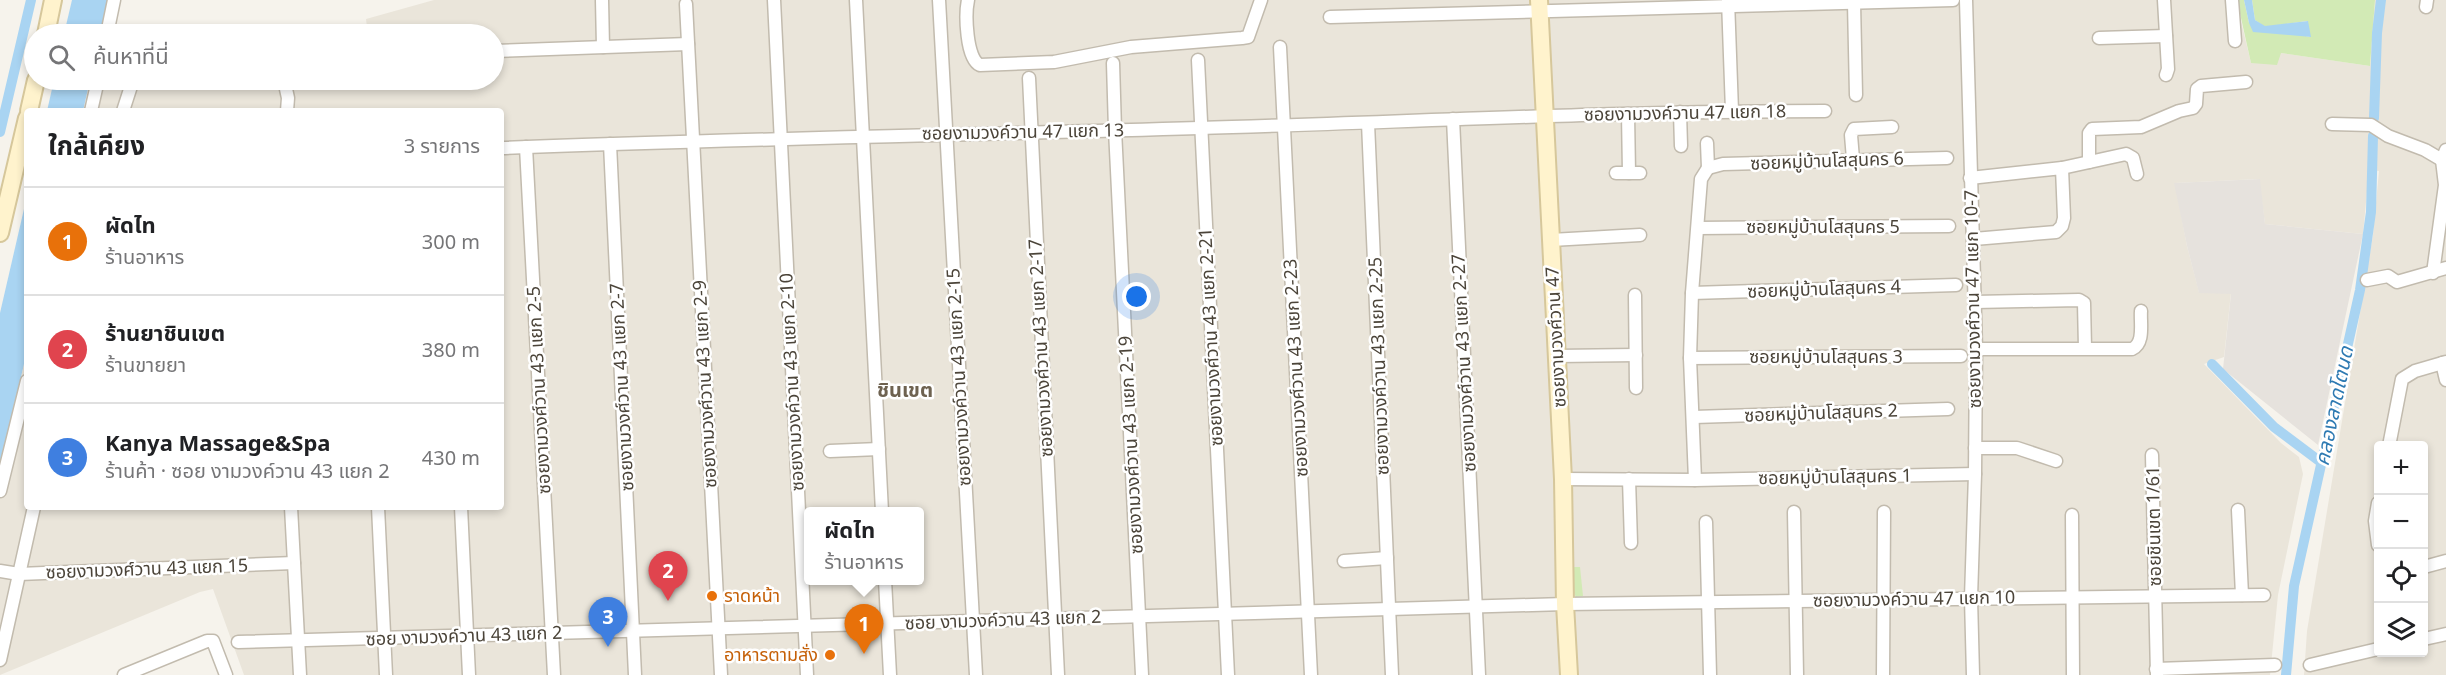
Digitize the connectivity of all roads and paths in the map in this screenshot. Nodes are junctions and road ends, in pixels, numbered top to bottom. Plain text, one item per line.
1 (53, 0) edge
2 (114, 0) edge
3 (602, 0) edge
4 (774, 0) edge
5 (856, 0) edge
6 (939, 0) edge
7 (968, 0) edge
8 (1261, 0) edge
9 (1953, 0) edge
10 (1966, 0) edge
11 (2164, 0) edge
12 (2232, 0) edge
13 (1728, 3) edge
14 (1854, 3) junction
15 (686, 4) dead end
16 (1574, 5) edge
17 (1539, 6) edge
18 (1330, 17) dead end
19 (48, 24) edge
20 (109, 24) edge
21 (2166, 36) junction
22 (2099, 38) dead end
23 (2235, 41) dead end
24 (688, 44) junction
25 (603, 47) junction
26 (1280, 47) dead end
27 (504, 51) edge
28 (1198, 60) dead end
29 (1113, 63) dead end
30 (2166, 75) dead end
31 (1029, 78) dead end
32 (2246, 82) dead end
33 (34, 90) edge
34 (96, 90) edge
35 (130, 90) edge
36 (286, 90) edge
37 (1856, 95) dead end
38 (30, 108) edge
39 (92, 108) edge
40 (124, 108) edge
41 (287, 108) edge
42 (1732, 111) junction
43 (1825, 111) dead end
44 (1680, 112) junction
45 (1628, 114) junction
46 (1545, 116) junction
47 (1453, 119) junction
48 (1368, 123) junction
49 (2332, 124) dead end
50 (1284, 125) junction
51 (1892, 127) dead end
52 (1200, 128) junction
53 (1115, 130) junction
54 (1030, 132) junction
55 (947, 134) junction
56 (863, 136) junction
57 (780, 138) junction
58 (693, 141) junction
59 (1707, 143) dead end
60 (610, 144) junction
61 (1681, 146) dead end
62 (24, 147) edge
63 (526, 147) junction
64 (504, 148) edge
65 (2444, 155) edge
66 (1947, 158) dead end
67 (1853, 159) junction
68 (2089, 162) junction
69 (22, 167) edge
70 (1708, 168) junction
71 (2062, 168) junction
72 (1628, 173) dead end
73 (2137, 174) dead end
74 (1970, 178) junction
75 (1949, 226) dead end
76 (1698, 228) junction
77 (0, 233) edge
78 (1640, 235) dead end
79 (1974, 239) junction
80 (1551, 240) junction
81 (2446, 268) edge
82 (2433, 273) junction
83 (2367, 280) dead end
84 (1956, 285) dead end
85 (1692, 293) junction
86 (1635, 295) dead end
87 (1975, 302) junction
88 (2140, 311) dead end
89 (2085, 348) junction
90 (1976, 349) junction
91 (1636, 355) junction
92 (1557, 356) junction
93 (1961, 356) dead end
94 (1690, 358) junction
95 (2444, 362) edge
96 (2446, 380) edge
97 (1636, 388) dead end
98 (24, 393) edge
99 (1948, 409) dead end
100 (1694, 417) junction
101 (2390, 441) edge
102 (1974, 448) junction
103 (879, 450) junction
104 (830, 451) dead end
105 (2152, 455) dead end
106 (2056, 461) dead end
107 (1976, 474) junction
108 (1563, 479) junction
109 (1629, 479) junction
110 (1695, 480) junction
111 (0, 491) edge
112 (882, 507) edge
113 (33, 510) edge
114 (291, 510) edge
115 (378, 510) edge
116 (461, 510) edge
117 (2238, 510) dead end
118 (1794, 512) dead end
119 (1884, 512) dead end
120 (2072, 515) dead end
121 (1706, 522) dead end
122 (1631, 543) dead end
123 (1387, 558) junction
124 (1344, 561) dead end
125 (2446, 561) edge
126 (294, 563) junction
127 (2428, 566) edge
128 (0, 571) edge
129 (19, 574) junction
130 (885, 585) edge
131 (2242, 595) junction
132 (2264, 595) dead end
133 (2155, 596) junction
134 (2072, 597) junction
135 (1971, 598) junction
136 (1796, 600) junction
137 (1882, 600) junction
138 (1709, 602) junction
139 (1565, 604) junction
140 (1476, 606) junction
141 (1389, 609) junction
142 (1308, 611) junction
143 (1224, 613) junction
144 (1140, 616) junction
145 (1055, 618) junction
146 (972, 621) junction
147 (887, 623) junction
148 (804, 626) junction
149 (718, 628) junction
150 (633, 631) junction
151 (552, 633) junction
152 (2446, 634) edge
153 (467, 635) junction
154 (384, 638) junction
155 (2428, 638) edge
156 (298, 641) junction
157 (238, 642) dead end
158 (2374, 650) edge
159 (0, 660) edge
160 (2310, 664) dead end
161 (2275, 665) dead end
162 (2156, 672) edge
163 (124, 675) edge
164 (226, 675) edge
165 (300, 675) edge
166 (386, 675) edge
167 (469, 675) edge
168 (554, 675) edge
169 (635, 675) edge
170 (721, 675) edge
171 (807, 675) edge
172 (890, 675) edge
173 (976, 675) edge
174 (1058, 675) edge
175 (1143, 675) edge
176 (1228, 675) edge
177 (1311, 675) edge
178 (1392, 675) edge
179 (1479, 675) edge
180 (1569, 675) edge
181 (1710, 675) edge
182 (1797, 675) edge
183 (1883, 675) edge
184 (1973, 675) edge
185 (2073, 675) edge

1 - 19 street
2 - 20 street
3 - 25 street
4 - 57 street, ซอยงามวงค์วาน 43 แยก 2-10
5 - 56 street
6 - 55 street, ซอยงามวงค์วาน 43 แยก 2-15
7 - 8 street
9 - 14 street
10 - 74 street, ซอยงามวงศ์วาน 47 แยก 10-7
11 - 21 street
12 - 23 street
13 - 14 street
13 - 16 street
13 - 42 street
14 - 37 street
15 - 24 street, ซอยงามวงศ์วาน 43 แยก 2-9
16 - 17 street
17 - 18 street
17 - 46 street, ซอยงามวงศ์วาน 47
21 - 22 street
21 - 30 street
24 - 25 street
24 - 58 street, ซอยงามวงศ์วาน 43 แยก 2-9
25 - 27 street
26 - 50 street, ซอยงามวงศ์วาน 43 แยก 2-23
28 - 52 street, ซอยงามวงศ์วาน 43 แยก 2-21
29 - 53 street, ซอยงามวงศ์วาน 43 แยก 2-19
31 - 54 street, ซอยงามวงศ์วาน 43 แยก 2-17
32 - 68 street
33 - 38 street
34 - 39 street
35 - 40 street
36 - 41 street
42 - 43 street, ซอยงามวงค์วาน 47 แยก 18
42 - 44 street, ซอยงามวงค์วาน 47 แยก 18
44 - 45 street, ซอยงามวงค์วาน 47 แยก 18
44 - 61 street
45 - 46 street, ซอยงามวงค์วาน 47 แยก 18
45 - 72 street
46 - 47 street, ซอยงามวงค์วาน 47 แยก 13
46 - 80 street, ซอยงามวงศ์วาน 47
47 - 48 street, ซอยงามวงค์วาน 47 แยก 13
47 - 140 street, ซอยงามวงศ์วาน 43 แยก 2-27
48 - 50 street, ซอยงามวงค์วาน 47 แยก 13
48 - 123 street, ซอยงามวงค์วาน 43 แยก 2-25
49 - 65 street
50 - 52 street, ซอยงามวงค์วาน 47 แยก 13
50 - 142 street, ซอยงามวงศ์วาน 43 แยก 2-23
51 - 67 street
52 - 53 street, ซอยงามวงค์วาน 47 แยก 13
52 - 143 street, ซอยงามวงศ์วาน 43 แยก 2-21
53 - 54 street, ซอยงามวงค์วาน 47 แยก 13
53 - 144 street, ซอยงามวงศ์วาน 43 แยก 2-19
54 - 55 street, ซอยงามวงค์วาน 47 แยก 13
54 - 145 street, ซอยงามวงศ์วาน 43 แยก 2-17
55 - 56 street, ซอยงามวงค์วาน 47 แยก 13
55 - 146 street, ซอยงามวงค์วาน 43 แยก 2-15
56 - 57 street, ซอยงามวงค์วาน 47 แยก 13
56 - 103 street
57 - 58 street, ซอยงามวงค์วาน 47 แยก 13
57 - 148 street, ซอยงามวงค์วาน 43 แยก 2-10
58 - 60 street, ซอยงามวงค์วาน 47 แยก 13
58 - 149 street, ซอยงามวงศ์วาน 43 แยก 2-9
59 - 70 street
60 - 63 street, ซอยงามวงค์วาน 47 แยก 13
60 - 150 street, ซอยงามวงศ์วาน 43 แยก 2-7
62 - 69 street
63 - 64 street, ซอยงามวงค์วาน 47 แยก 13
63 - 151 street, ซอยงามวงศ์วาน 43 แยก 2-5
65 - 82 street
66 - 67 street, ซอยหมู่บ้านโสสุนคร 6
67 - 70 street, ซอยหมู่บ้านโสสุนคร 6
68 - 71 street
68 - 73 street
69 - 77 street
70 - 76 street
71 - 74 street
71 - 79 street
74 - 79 street, ซอยงามวงศ์วาน 47 แยก 10-7
75 - 76 street, ซอยหมู่บ้านโสสุนคร 5
76 - 85 street
78 - 80 street
79 - 87 street, ซอยงามวงศ์วาน 47 แยก 10-7
80 - 92 street, ซอยงามวงศ์วาน 47
81 - 82 street
82 - 83 street
84 - 85 street, ซอยหมู่บ้านโสสุนคร 4
85 - 94 street
86 - 91 street
87 - 89 street
87 - 90 street, ซอยงามวงศ์วาน 47 แยก 10-7
88 - 89 street
89 - 90 street
90 - 102 street, ซอยงามวงศ์วาน 47 แยก 10-7
91 - 92 street
91 - 97 street
92 - 108 street, ซอยงามวงศ์วาน 47
93 - 94 street, ซอยหมู่บ้านโสสุนคร 3
94 - 100 street
95 - 96 street
95 - 101 street
98 - 111 street
99 - 100 street, ซอยหมู่บ้านโสสุนคร 2
100 - 110 street
102 - 106 street
102 - 107 street, ซอยงามวงศ์วาน 47 แยก 10-7
103 - 104 street
103 - 112 street
105 - 133 street, ซอยชินเขต 1/61
107 - 110 street, ซอยหมู่บ้านโสสุนคร 1
107 - 135 street, ซอยงามวงศ์วาน 47 แยก 10-7
108 - 109 street, ซอยหมู่บ้านโสสุนคร 1
108 - 139 street, ซอยงามวงศ์วาน 47
109 - 110 street, ซอยหมู่บ้านโสสุนคร 1
109 - 122 street
113 - 129 street
114 - 126 street
115 - 154 street
116 - 153 street
117 - 131 street
118 - 136 street
119 - 137 street
120 - 134 street
121 - 138 street
123 - 124 street
123 - 141 street, ซอยงามวงค์วาน 43 แยก 2-25
125 - 127 street
126 - 129 street, ซอยงามวงศ์วาน 43 แยก 15
126 - 156 street
128 - 129 street, ซอยงามวงศ์วาน 43 แยก 15
129 - 159 street
130 - 147 street
131 - 132 street, ซอยงามวงค์วาน 47 แยก 10
131 - 133 street, ซอยงามวงค์วาน 47 แยก 10
133 - 134 street, ซอยงามวงค์วาน 47 แยก 10
133 - 162 street, ซอยชินเขต 1/61
134 - 135 street, ซอยงามวงค์วาน 47 แยก 10
134 - 185 street
135 - 137 street, ซอยงามวงค์วาน 47 แยก 10
135 - 184 street, ซอยงามวงศ์วาน 47 แยก 10-7
136 - 137 street, ซอยงามวงค์วาน 47 แยก 10
136 - 138 street, ซอยงามวงค์วาน 47 แยก 10
136 - 182 street
137 - 183 street
138 - 139 street, ซอยงามวงค์วาน 47 แยก 10
138 - 181 street
139 - 140 street, ซอย งามวงค์วาน 43 แยก 2
139 - 180 street, ซอยงามวงศ์วาน 47
140 - 141 street, ซอย งามวงค์วาน 43 แยก 2
140 - 179 street, ซอยงามวงศ์วาน 43 แยก 2-27
141 - 142 street, ซอย งามวงค์วาน 43 แยก 2
141 - 178 street, ซอยงามวงค์วาน 43 แยก 2-25
142 - 143 street, ซอย งามวงค์วาน 43 แยก 2
142 - 177 street, ซอยงามวงศ์วาน 43 แยก 2-23
143 - 144 street, ซอย งามวงค์วาน 43 แยก 2
143 - 176 street, ซอยงามวงศ์วาน 43 แยก 2-21
144 - 145 street, ซอย งามวงค์วาน 43 แยก 2
144 - 175 street, ซอยงามวงศ์วาน 43 แยก 2-19
145 - 146 street, ซอย งามวงค์วาน 43 แยก 2
145 - 174 street, ซอยงามวงศ์วาน 43 แยก 2-17
146 - 147 street, ซอย งามวงค์วาน 43 แยก 2
146 - 173 street, ซอยงามวงค์วาน 43 แยก 2-15
147 - 148 street, ซอย งามวงค์วาน 43 แยก 2
147 - 172 street
148 - 149 street, ซอย งามวงค์วาน 43 แยก 2
148 - 171 street, ซอยงามวงค์วาน 43 แยก 2-10
149 - 150 street, ซอย งามวงค์วาน 43 แยก 2
149 - 170 street, ซอยงามวงศ์วาน 43 แยก 2-9
150 - 151 street, ซอย งามวงค์วาน 43 แยก 2
150 - 169 street, ซอยงามวงศ์วาน 43 แยก 2-7
151 - 153 street, ซอย งามวงค์วาน 43 แยก 2
151 - 168 street, ซอยงามวงศ์วาน 43 แยก 2-5
152 - 155 street
153 - 154 street, ซอย งามวงค์วาน 43 แยก 2
153 - 167 street
154 - 156 street, ซอย งามวงค์วาน 43 แยก 2
154 - 166 street
156 - 157 street, ซอย งามวงค์วาน 43 แยก 2
156 - 165 street
158 - 160 street
161 - 162 street
163 - 164 street

